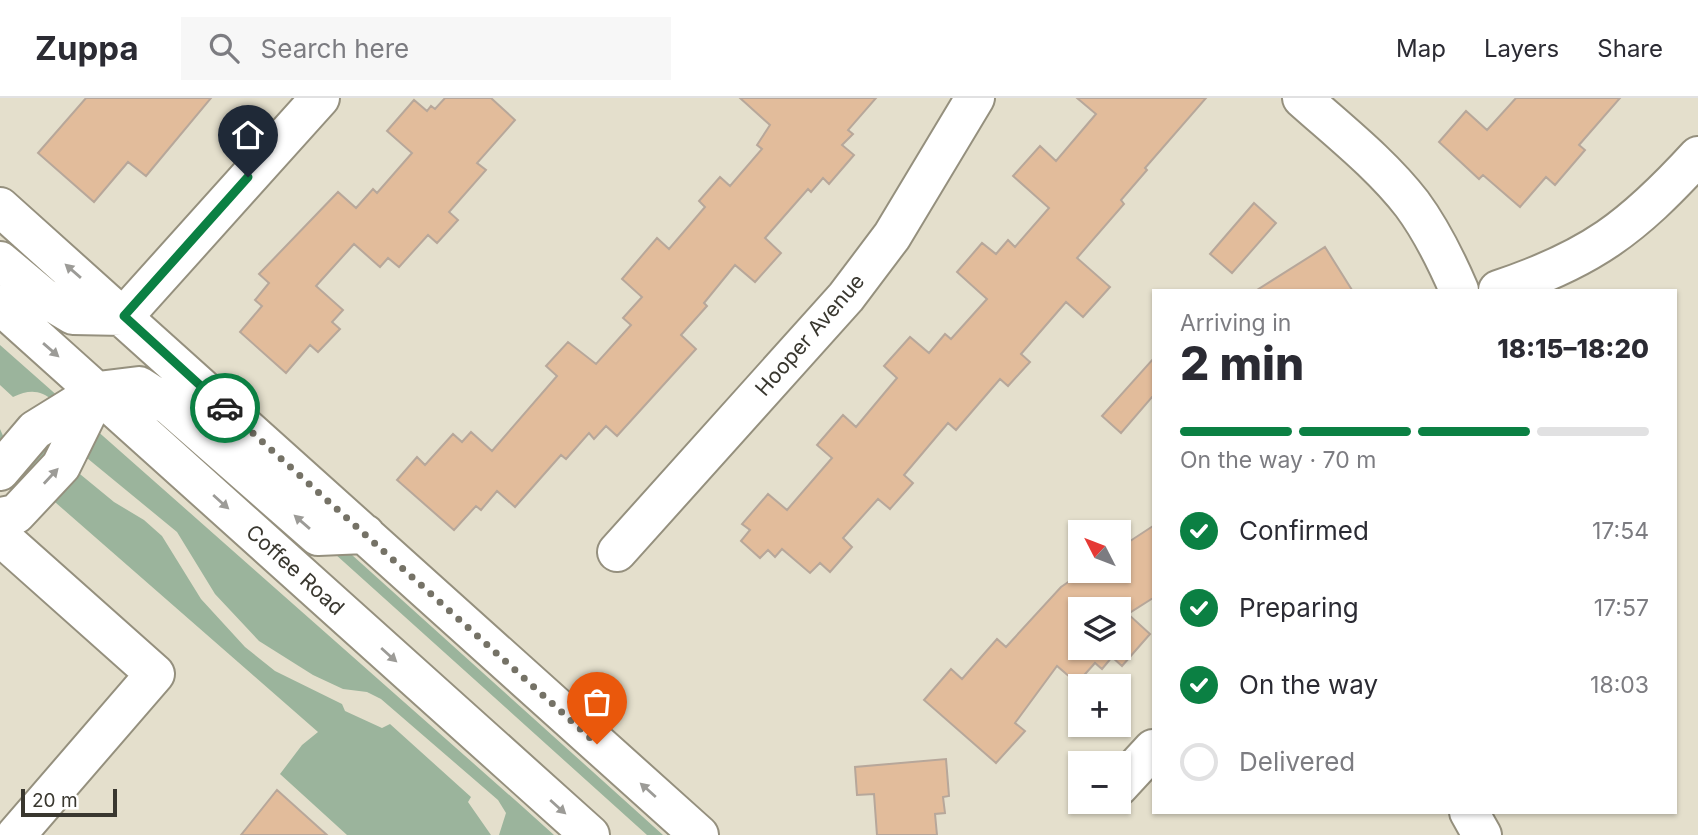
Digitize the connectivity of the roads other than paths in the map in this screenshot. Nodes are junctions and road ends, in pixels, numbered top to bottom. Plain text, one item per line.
1 (320, 98) edge
2 (975, 98) edge
3 (1302, 98) edge
4 (1698, 156) edge
5 (0, 207) edge
6 (0, 261) edge
7 (1459, 289) edge
8 (1501, 289) edge
9 (0, 305) edge
10 (124, 316) junction
11 (98, 391) junction
12 (0, 471) edge
13 (0, 517) edge
14 (365, 534) junction
15 (0, 536) edge
16 (617, 552) dead end
17 (1152, 750) edge
18 (1131, 773) edge
19 (1470, 814) edge
20 (16, 835) edge
21 (590, 835) edge
22 (699, 835) edge
23 (1482, 835) edge

1 - 10 main road
2 - 16 main road, Hooper Avenue
3 - 7 main road
4 - 8 main road
10 -> 5 main road
6 - 10 main road
9 -> 11 main road, Coffee Road
10 - 14 main road
11 - 12 main road
13 -> 11 main road
14 -> 11 main road
11 -> 21 main road, Coffee Road
22 -> 14 main road
15 - 20 main road
17 - 18 main road
19 - 23 main road

